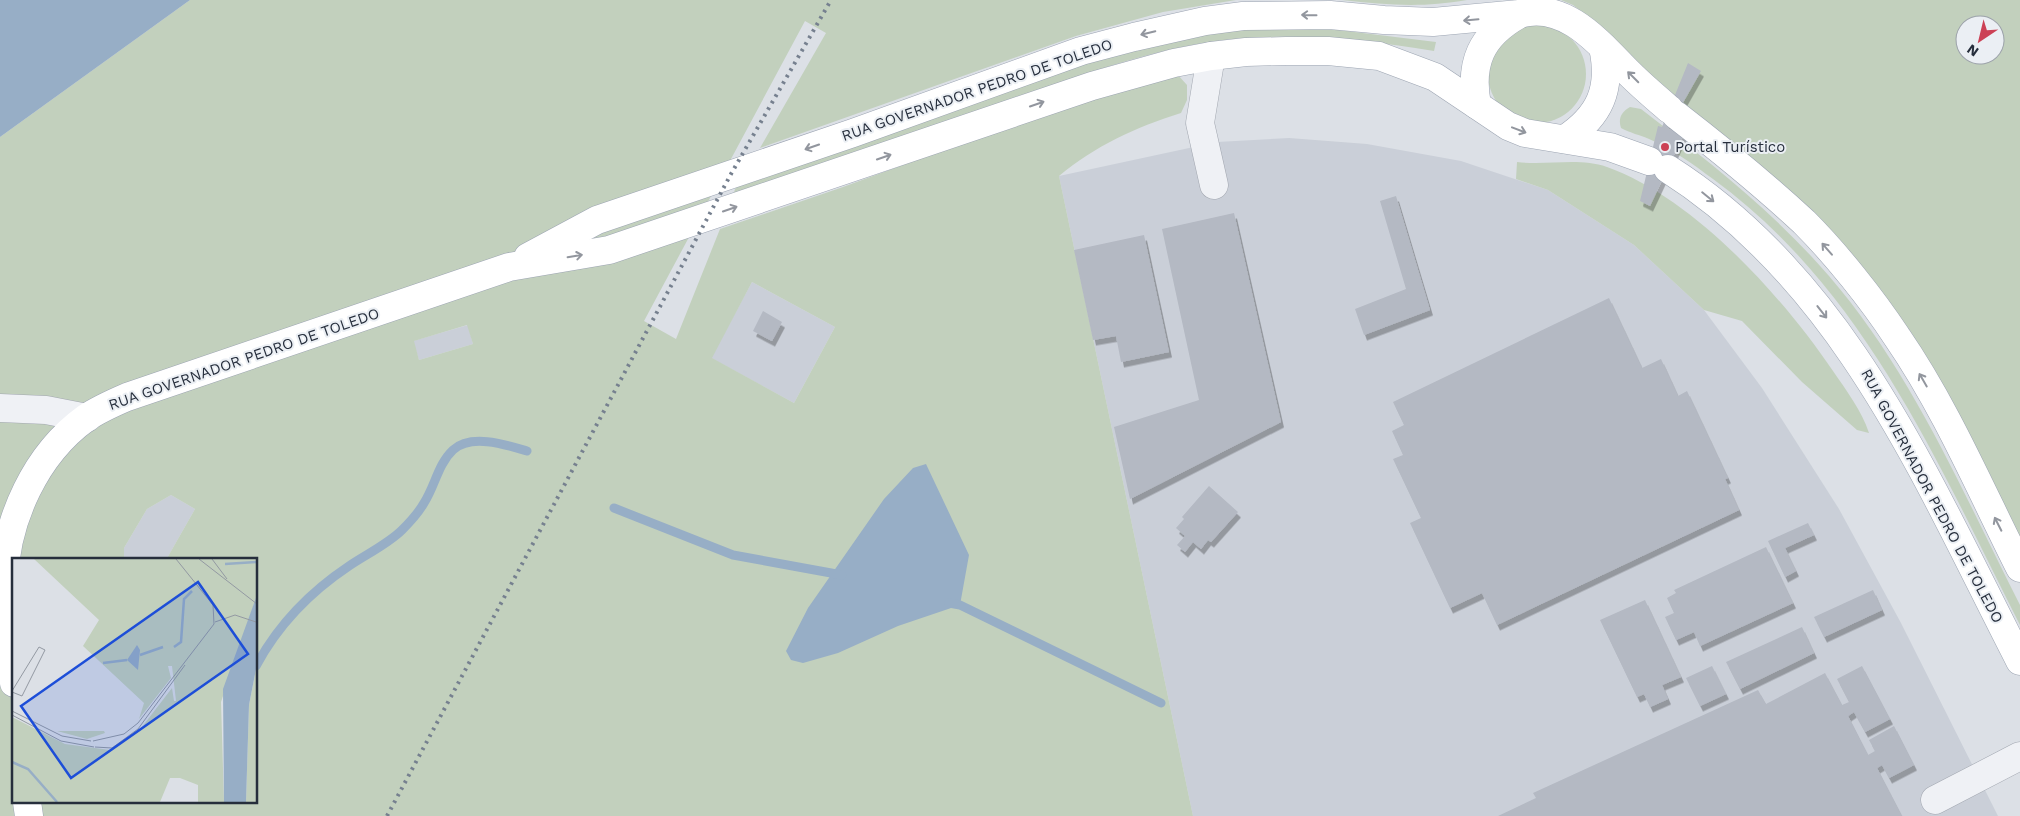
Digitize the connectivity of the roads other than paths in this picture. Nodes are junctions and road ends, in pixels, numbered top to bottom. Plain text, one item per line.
1 (1519, 14) junction
2 (1603, 47) junction
3 (1211, 56) junction
4 (1477, 105) junction
5 (1565, 139) junction
6 (1214, 185) dead end
7 (509, 267) junction
8 (0, 408) edge
9 (86, 418) junction
10 (2020, 568) edge
11 (2020, 661) edge
12 (12, 663) edge
13 (2020, 756) edge
14 (1935, 800) dead end

1 - 2 main road, RUA GOVERNADOR PEDRO DE TOLEDO
1 - 4 main road
1 -> 7 main road, RUA GOVERNADOR PEDRO DE TOLEDO
2 - 5 main road
10 -> 2 main road, RUA GOVERNADOR PEDRO DE TOLEDO
3 - 4 main road, RUA GOVERNADOR PEDRO DE TOLEDO
3 - 6 street
7 -> 3 main road, RUA GOVERNADOR PEDRO DE TOLEDO
4 -> 5 main road, RUA GOVERNADOR PEDRO DE TOLEDO
5 -> 11 main road, RUA GOVERNADOR PEDRO DE TOLEDO
7 - 9 main road, RUA GOVERNADOR PEDRO DE TOLEDO
8 - 9 street
9 - 12 main road, RUA GOVERNADOR PEDRO DE TOLEDO
13 - 14 street

